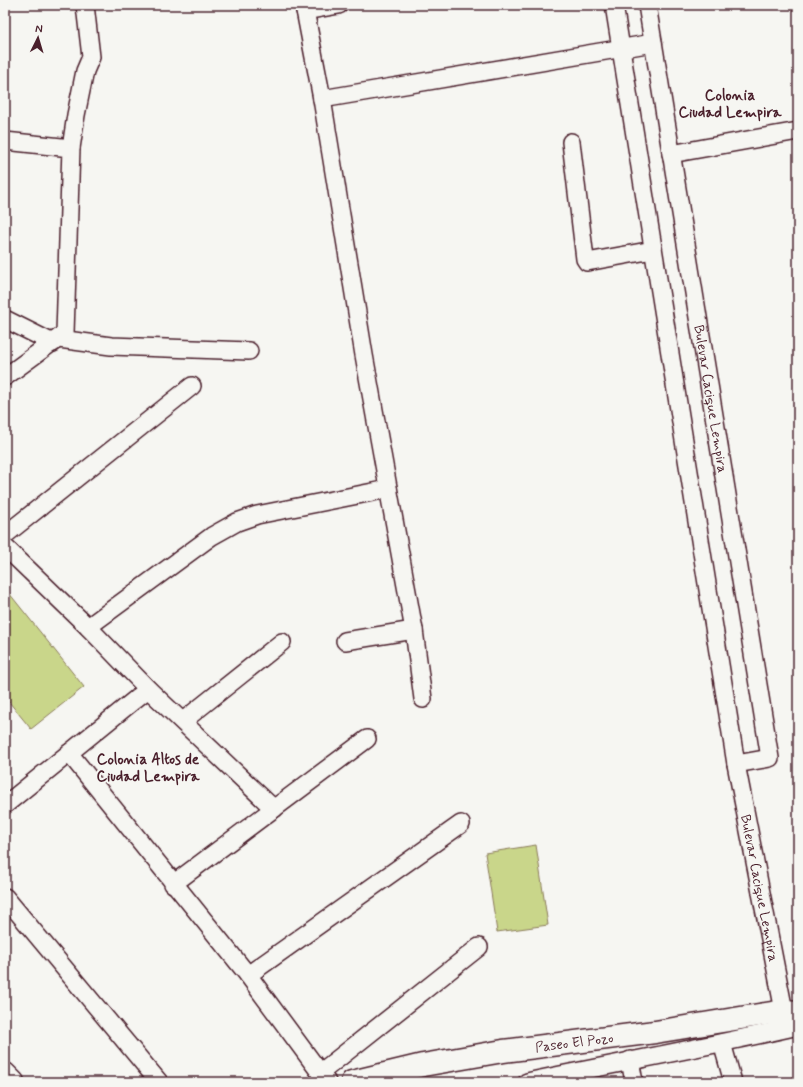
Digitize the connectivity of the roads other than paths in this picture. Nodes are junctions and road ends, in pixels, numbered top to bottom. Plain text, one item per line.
1 (85, 5) edge
2 (339, 5) edge
3 (614, 5) edge
4 (647, 5) edge
5 (305, 8) edge
6 (653, 43) junction
7 (621, 49) junction
8 (322, 99) junction
9 (798, 131) edge
10 (5, 141) edge
11 (571, 142) dead end
12 (71, 148) junction
13 (671, 154) junction
14 (653, 250) junction
15 (5, 319) edge
16 (56, 341) junction
17 (249, 351) dead end
18 (5, 378) edge
19 (192, 386) dead end
20 (388, 489) junction
21 (5, 535) edge
22 (5, 547) edge
23 (88, 627) junction
24 (414, 630) junction
25 (345, 641) dead end
26 (282, 642) dead end
27 (148, 688) junction
28 (424, 699) dead end
29 (183, 721) junction
30 (367, 739) dead end
31 (69, 753) junction
32 (736, 764) junction
33 (5, 806) edge
34 (274, 809) junction
35 (461, 824) dead end
36 (173, 884) junction
37 (5, 897) edge
38 (479, 947) dead end
39 (248, 975) junction
40 (793, 1016) edge
41 (722, 1043) junction
42 (630, 1060) junction
43 (5, 1074) edge
44 (323, 1077) edge
45 (13, 1082) edge
46 (159, 1082) edge
47 (352, 1082) edge
48 (527, 1082) edge
49 (634, 1082) edge
50 (733, 1082) edge

1 - 12 street
2 - 5 street
3 - 7 street, Bulevar Cacique Lempira
4 - 6 street, Bulevar Cacique Lempira
5 - 8 street
6 - 7 street
6 - 13 street, Bulevar Cacique Lempira
7 - 8 street
7 - 14 street, Bulevar Cacique Lempira
8 - 20 street
9 - 13 street
10 - 12 street
11 - 14 street
12 - 16 street
13 - 32 street, Bulevar Cacique Lempira
14 - 32 street, Bulevar Cacique Lempira
15 - 16 street
16 - 17 street
16 - 18 street
19 - 21 street
20 - 23 street
20 - 24 street
22 - 23 street
23 - 27 street
24 - 25 street
24 - 28 street
26 - 29 street
27 - 29 street
27 - 31 street
29 - 34 street
30 - 34 street
31 - 33 street
31 - 36 street
32 - 40 street, Bulevar Cacique Lempira
34 - 36 street
35 - 39 street
36 - 39 street
37 - 46 street
38 - 44 street
39 - 44 street
40 - 41 street
40 - 47 street, Paseo El Pozo
41 - 42 street
41 - 50 street
42 - 48 street
42 - 49 street
43 - 45 street

